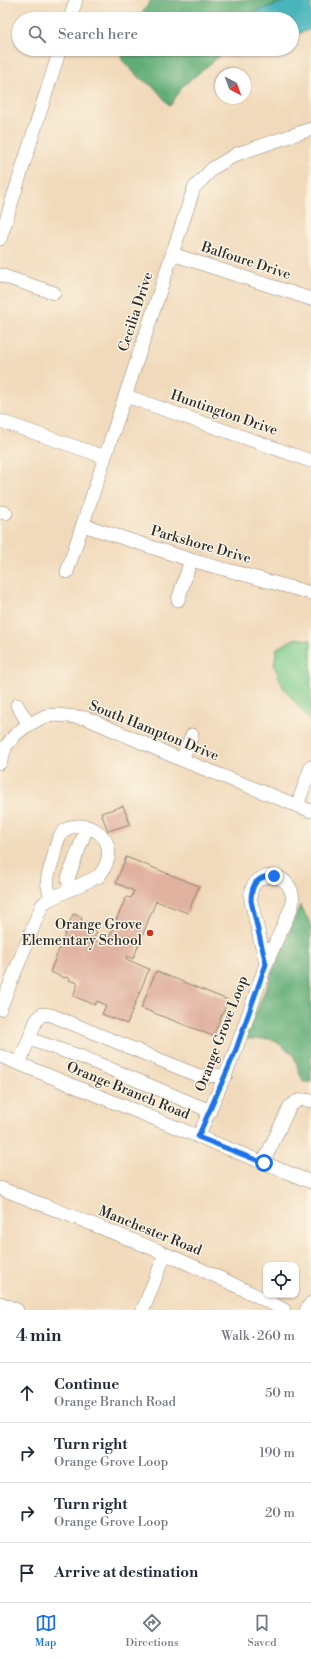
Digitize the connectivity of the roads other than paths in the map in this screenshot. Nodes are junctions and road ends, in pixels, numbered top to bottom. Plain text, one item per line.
1 (76, 0) edge
2 (72, 12) edge
3 (58, 56) edge
4 (311, 130) edge
5 (0, 238) edge
6 (172, 254) junction
7 (0, 275) edge
8 (54, 293) dead end
9 (311, 299) edge
10 (126, 396) junction
11 (0, 422) edge
12 (105, 457) junction
13 (311, 461) edge
14 (83, 525) junction
15 (191, 560) junction
16 (67, 572) dead end
17 (311, 593) edge
18 (178, 600) dead end
19 (17, 705) dead end
20 (29, 725) junction
21 (192, 735) dead end
22 (182, 760) junction
23 (0, 763) edge
24 (311, 767) edge
25 (297, 806) junction
26 (311, 812) edge
27 (87, 827) junction
28 (70, 890) junction
29 (52, 898) junction
30 (266, 964) junction
31 (0, 1009) edge
32 (29, 1039) junction
33 (0, 1056) edge
34 (19, 1064) junction
35 (226, 1075) junction
36 (311, 1101) edge
37 (210, 1111) junction
38 (198, 1137) junction
39 (264, 1163) junction
40 (311, 1182) edge
41 (0, 1188) edge
42 (165, 1254) junction
43 (0, 1303) edge
44 (311, 1303) edge
45 (17, 1310) edge
46 (143, 1310) edge
47 (284, 1310) edge
48 (306, 1310) edge

1 - 2 street
3 - 5 street
4 - 6 street, Cecilia Drive
6 - 9 street, Balfoure Drive
6 - 10 street, Cecilia Drive
7 - 8 street
10 - 12 street, Cecilia Drive
10 - 13 street, Huntington Drive
11 - 12 street
12 - 14 street, Cecilia Drive
14 - 15 street, Parkshore Drive
14 - 16 street, Cecilia Drive
15 - 17 street, Parkshore Drive
15 - 18 street
19 - 20 street
20 - 22 street, South Hampton Drive
20 - 23 street, South Hampton Drive
21 - 22 street
22 - 25 street, South Hampton Drive
24 - 25 street
25 - 26 street, South Hampton Drive
27 - 28 street
27 - 28 street
27 - 29 street
28 - 29 street
29 - 31 street
30 - 30 street, Orange Grove Loop
30 - 35 street, Orange Grove Loop
32 - 34 street
32 - 35 street
32 - 37 street
33 - 34 street, Orange Branch Road
34 - 38 street, Orange Branch Road
35 - 37 street, Orange Grove Loop
36 - 39 street
37 - 38 street, Orange Grove Loop
38 - 39 street, Orange Branch Road
39 - 40 street, Orange Branch Road
41 - 42 street, Manchester Road
42 - 46 street
42 - 47 street, Manchester Road
43 - 45 street
44 - 48 street

